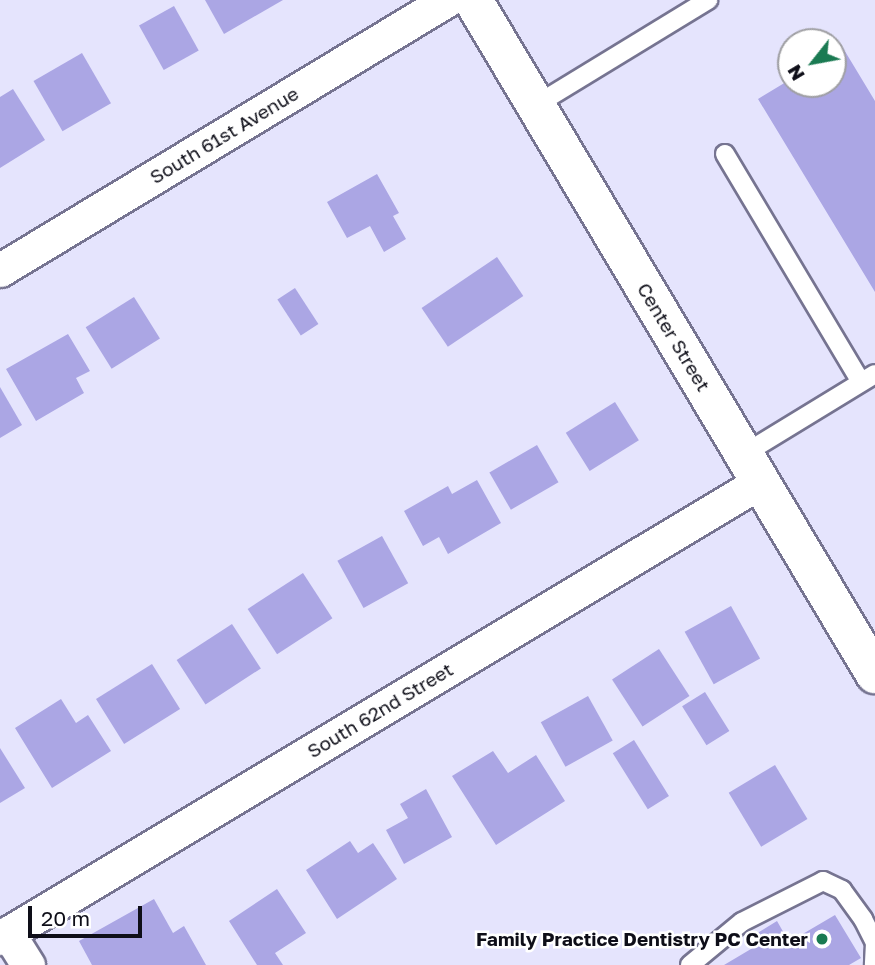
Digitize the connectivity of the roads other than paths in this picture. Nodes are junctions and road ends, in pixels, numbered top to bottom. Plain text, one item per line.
1 (447, 0) edge
2 (474, 0) edge
3 (708, 0) edge
4 (536, 104) junction
5 (725, 154) dead end
6 (0, 270) edge
7 (868, 378) edge
8 (752, 468) junction
9 (875, 674) edge
10 (4, 935) edge
11 (28, 965) edge
12 (690, 965) edge
13 (874, 965) edge

1 - 6 street, South 61st Avenue
2 - 4 main road, Center Street
3 - 4 lane
4 - 8 main road, Center Street
5 - 7 lane
7 - 8 lane
8 - 9 main road, Center Street
8 - 10 street, South 62nd Street
10 - 11 street
12 - 13 lane

